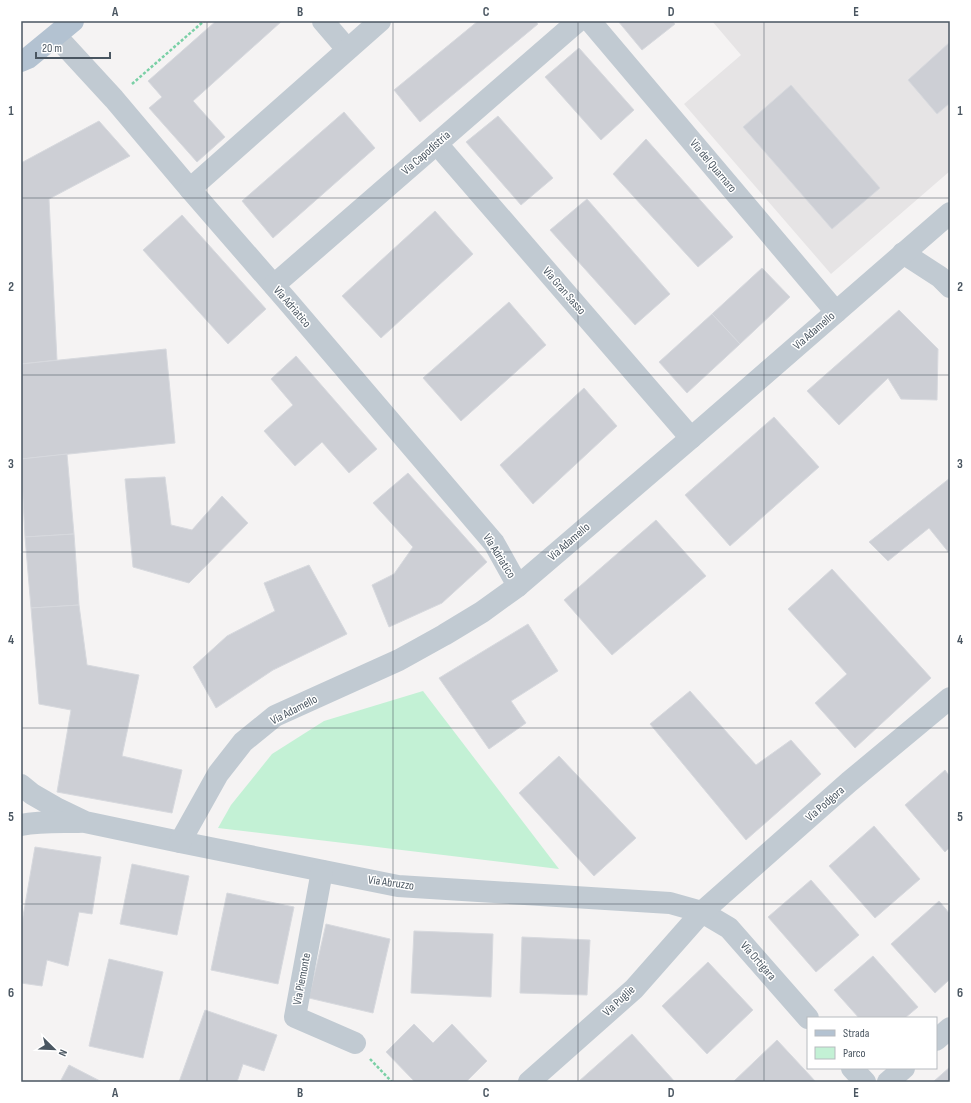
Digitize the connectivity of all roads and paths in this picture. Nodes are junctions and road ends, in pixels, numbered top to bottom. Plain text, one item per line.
1 (73, 21) edge
2 (204, 21) edge
3 (323, 21) edge
4 (380, 21) edge
5 (578, 21) edge
6 (590, 21) edge
7 (56, 36) junction
8 (347, 49) junction
9 (23, 62) edge
10 (114, 99) junction
11 (437, 144) junction
12 (190, 189) junction
13 (950, 213) edge
14 (903, 253) junction
15 (274, 285) junction
16 (950, 287) edge
17 (836, 312) junction
18 (691, 438) junction
19 (518, 586) junction
20 (950, 698) edge
21 (21, 785) edge
22 (84, 822) junction
23 (21, 825) edge
24 (180, 842) junction
25 (322, 871) junction
26 (702, 912) junction
27 (807, 1017) edge
28 (950, 1028) edge
29 (937, 1039) edge
30 (355, 1043) joint
31 (853, 1069) edge
32 (903, 1069) edge
33 (392, 1082) edge
34 (529, 1082) edge
35 (865, 1082) edge
36 (888, 1082) edge

1 - 7 main road
2 - 10 path
3 - 8 street
4 - 8 street
5 - 11 street, Via Capodistria
6 - 17 street, Via del Quarnaro
7 - 9 main road
7 - 10 street, Via Adriatico
8 - 12 street
10 - 12 street, Via Adriatico
11 - 15 street, Via Capodistria
11 - 18 street, Via Gran Sasso
12 - 15 street, Via Adriatico
13 - 14 street, Via Adamello
14 - 16 street
14 - 17 street, Via Adamello
15 - 19 street, Via Adriatico
17 - 18 street, Via Adamello
18 - 19 street, Via Adamello
19 - 24 street, Via Adamello
20 - 26 street, Via Podgora
21 - 22 street, Via Abruzzo
22 - 23 street, Via Abruzzo
22 - 24 street, Via Abruzzo
24 - 25 street, Via Abruzzo
25 - 26 street, Via Abruzzo
25 - 30 street, Via Piemonte
26 - 27 street, Via Ortigara
26 - 34 street, Via Puglie
28 - 29 street
30 - 33 path
31 - 35 street
32 - 36 street

